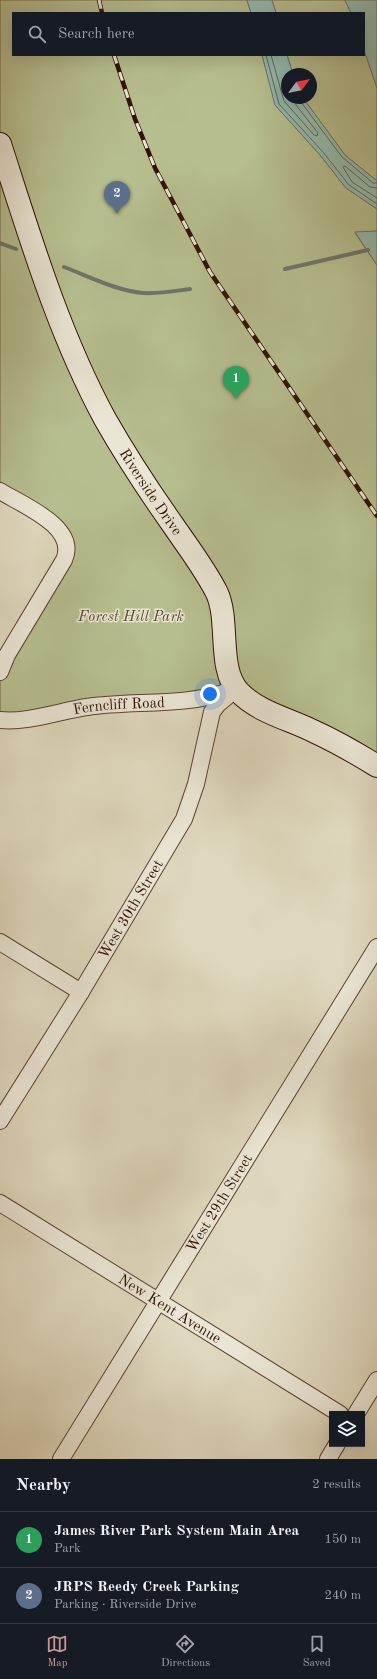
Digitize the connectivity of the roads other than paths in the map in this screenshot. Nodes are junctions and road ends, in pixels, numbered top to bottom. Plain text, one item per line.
1 (0, 144) edge
2 (0, 491) edge
3 (0, 672) edge
4 (236, 689) junction
5 (0, 720) edge
6 (377, 766) edge
7 (0, 942) edge
8 (377, 947) edge
9 (80, 992) junction
10 (0, 1121) edge
11 (0, 1203) edge
12 (159, 1300) junction
13 (377, 1380) edge
14 (335, 1411) edge
15 (358, 1411) edge
16 (335, 1447) edge
17 (61, 1459) edge
18 (328, 1459) edge

1 - 4 street, Riverside Drive
2 - 3 street
4 - 5 street, Ferncliff Road
4 - 6 street
4 - 9 street, West 30th Street
7 - 9 street
8 - 12 street, West 29th Street
9 - 10 street, West 30th Street
11 - 12 street, New Kent Avenue
12 - 14 street, New Kent Avenue
12 - 17 street, West 29th Street
13 - 15 street
16 - 18 street

